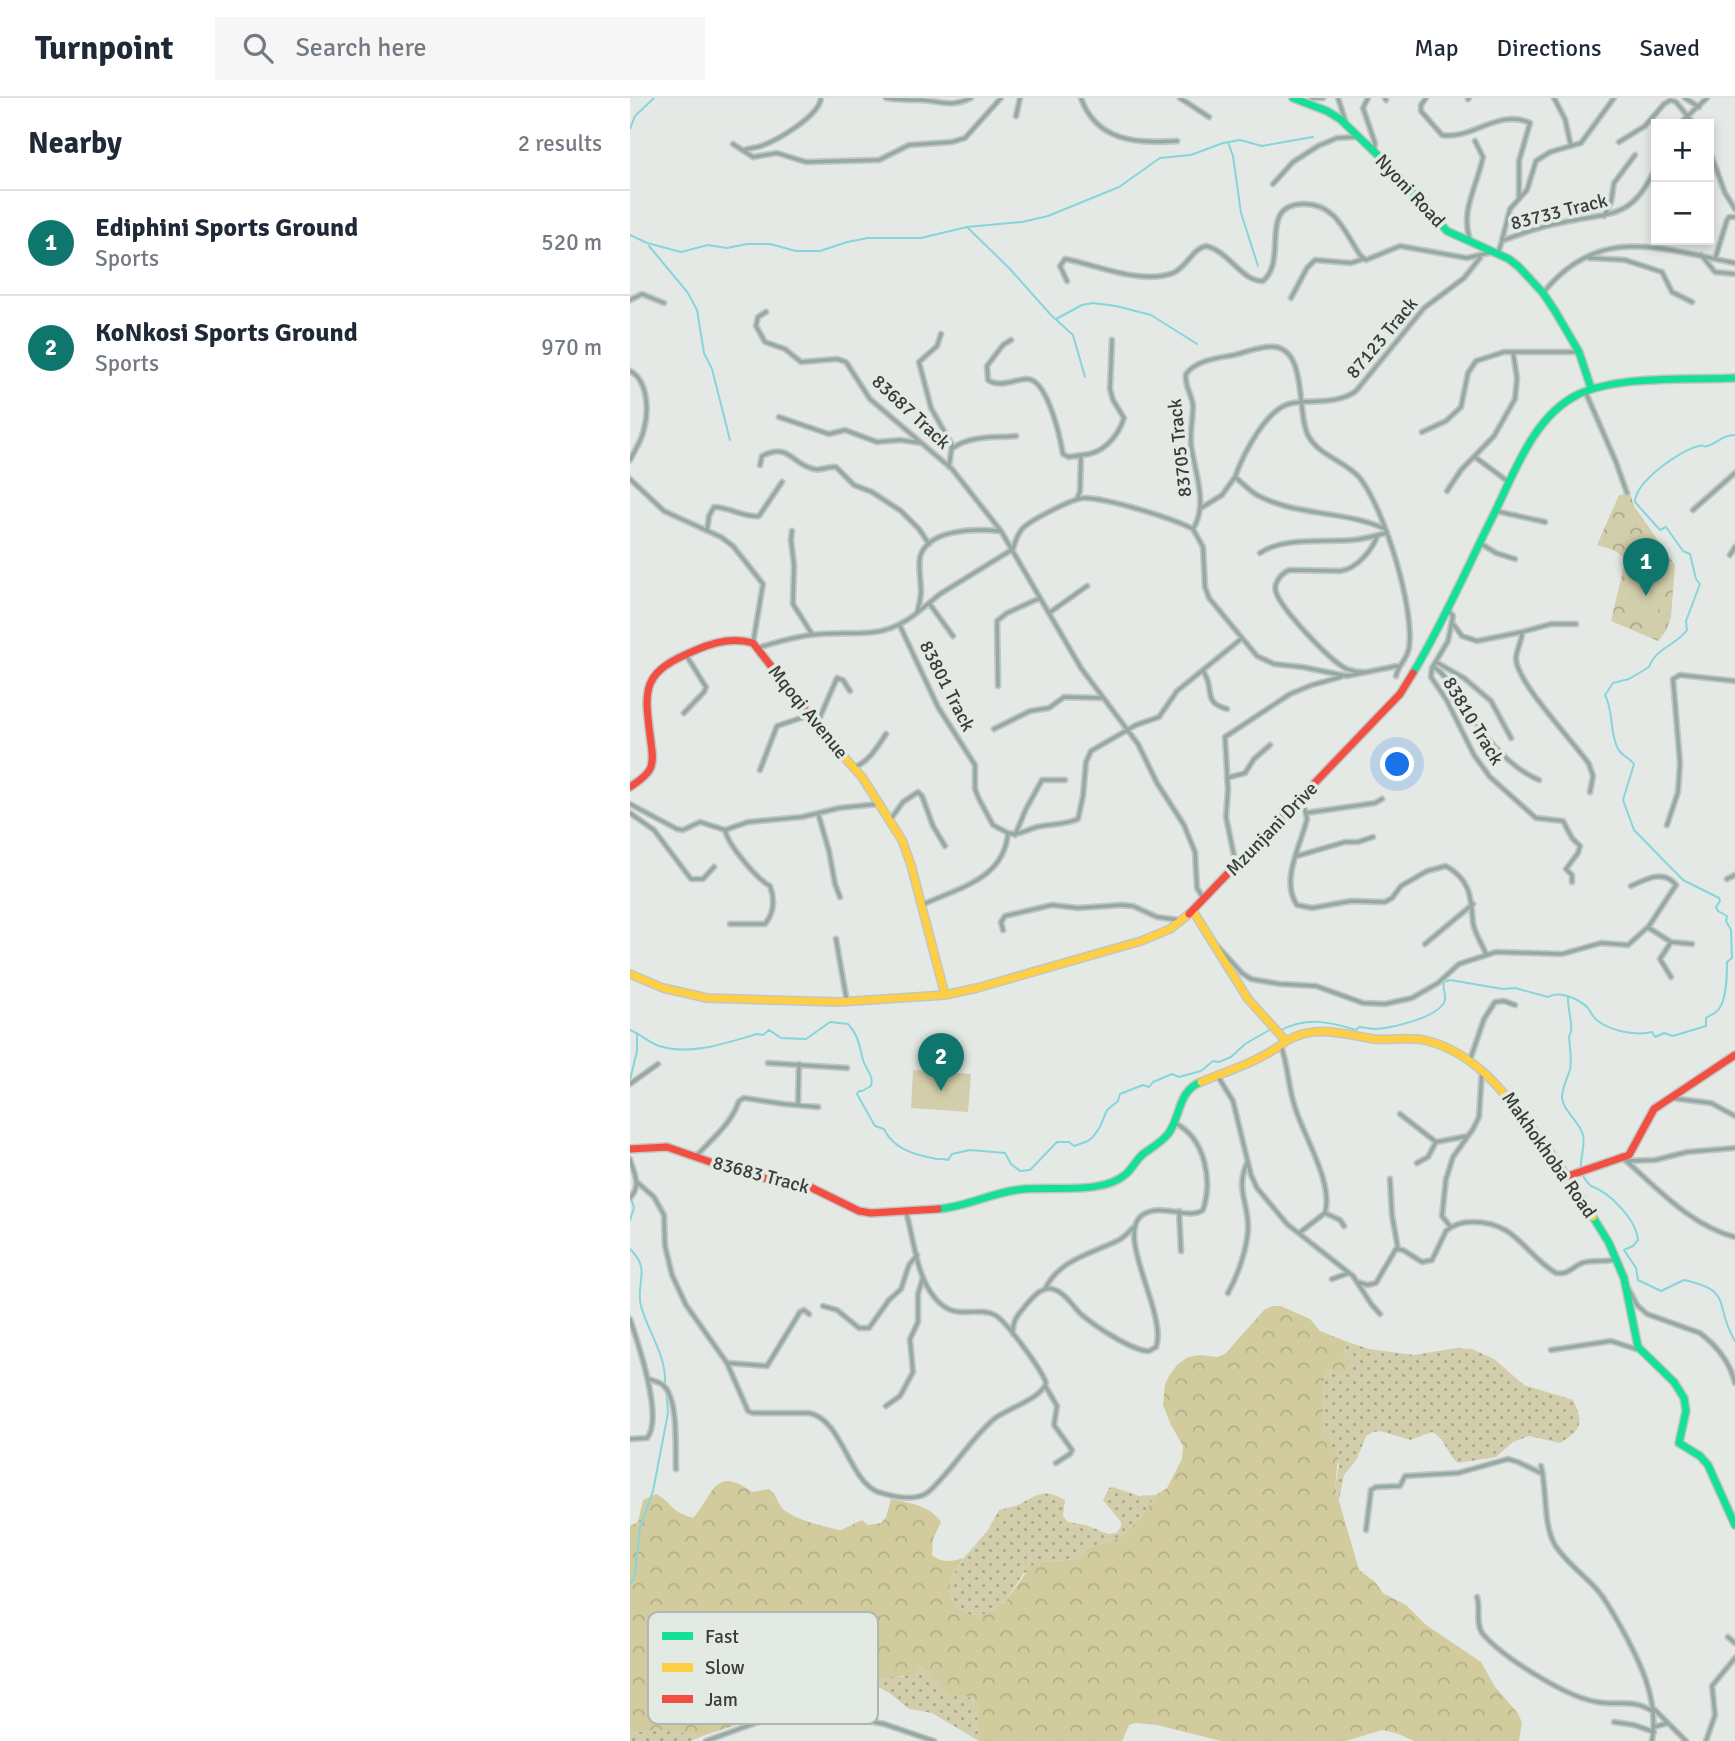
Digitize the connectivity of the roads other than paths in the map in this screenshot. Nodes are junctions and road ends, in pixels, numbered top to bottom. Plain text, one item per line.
1 (821, 98) edge
2 (886, 98) edge
3 (971, 98) edge
4 (1001, 98) edge
5 (1020, 98) edge
6 (1081, 98) edge
7 (1180, 98) edge
8 (1293, 98) edge
9 (1312, 98) edge
10 (1323, 98) edge
11 (1338, 98) edge
12 (1368, 98) edge
13 (1426, 98) edge
14 (1554, 98) edge
15 (1614, 98) edge
16 (1685, 98) edge
17 (1707, 98) edge
18 (1673, 99) edge
19 (1699, 107) junction
20 (1016, 116) dead end
21 (1687, 116) junction
22 (1209, 117) dead end
23 (1684, 119) edge
24 (1690, 119) edge
25 (1347, 127) junction
26 (1356, 137) junction
27 (1475, 141) dead end
28 (1177, 142) dead end
29 (1619, 142) dead end
30 (733, 144) dead end
31 (1571, 146) junction
32 (744, 150) junction
33 (1374, 152) junction
34 (1635, 155) dead end
35 (1714, 163) edge
36 (1651, 177) edge
37 (1273, 184) dead end
38 (1519, 198) junction
39 (1735, 209) edge
40 (1604, 216) junction
41 (1735, 217) edge
42 (1502, 241) junction
43 (1472, 244) junction
44 (1495, 253) junction
45 (1702, 255) junction
46 (1482, 256) junction
47 (1585, 258) junction
48 (1363, 259) junction
49 (1715, 259) junction
50 (1735, 263) edge
51 (1735, 274) edge
52 (1067, 281) dead end
53 (1543, 293) junction
54 (1291, 298) dead end
55 (630, 300) edge
56 (1692, 302) dead end
57 (664, 303) dead end
58 (766, 312) dead end
59 (941, 334) dead end
60 (1011, 340) dead end
61 (1112, 340) dead end
62 (1513, 352) junction
63 (1579, 352) junction
64 (630, 372) edge
65 (1735, 378) edge
66 (1588, 389) junction
67 (1302, 403) junction
68 (779, 416) dead end
69 (1423, 432) dead end
70 (1016, 436) dead end
71 (923, 443) junction
72 (953, 448) junction
73 (1081, 455) junction
74 (1475, 457) junction
75 (630, 460) edge
76 (760, 465) dead end
77 (949, 467) junction
78 (1735, 473) edge
79 (1235, 477) junction
80 (630, 479) edge
81 (782, 482) dead end
82 (1510, 483) junction
83 (1447, 491) dead end
84 (1627, 493) dead end
85 (1077, 499) junction
86 (1200, 508) junction
87 (1693, 510) dead end
88 (1496, 511) junction
89 (1545, 522) dead end
90 (1193, 529) junction
91 (1385, 530) junction
92 (792, 531) dead end
93 (1001, 531) junction
94 (706, 532) junction
95 (1378, 535) junction
96 (1480, 543) junction
97 (929, 544) junction
98 (1735, 547) edge
99 (1013, 549) junction
100 (1259, 553) dead end
101 (1731, 555) dead end
102 (1515, 559) dead end
103 (1087, 586) dead end
104 (1040, 598) junction
105 (929, 603) junction
106 (1447, 608) junction
107 (917, 612) junction
108 (1048, 613) junction
109 (1453, 623) junction
110 (1576, 624) dead end
111 (900, 626) junction
112 (1522, 632) junction
113 (812, 635) junction
114 (953, 636) dead end
115 (1241, 639) junction
116 (755, 645) junction
117 (686, 654) junction
118 (1435, 664) junction
119 (1397, 666) junction
120 (1203, 671) junction
121 (1366, 673) junction
122 (1343, 676) junction
123 (1396, 676) dead end
124 (1735, 681) edge
125 (998, 686) dead end
126 (850, 691) dead end
127 (1103, 699) junction
128 (1227, 709) dead end
129 (684, 713) dead end
130 (807, 716) junction
131 (816, 726) junction
132 (994, 729) dead end
133 (1128, 730) junction
134 (886, 734) dead end
135 (1511, 738) dead end
136 (1270, 745) dead end
137 (853, 766) junction
138 (760, 770) dead end
139 (1227, 778) junction
140 (1065, 780) dead end
141 (1539, 780) dead end
142 (630, 787) edge
143 (1590, 792) dead end
144 (1382, 799) dead end
145 (1299, 801) junction
146 (880, 803) junction
147 (630, 804) edge
148 (630, 813) edge
149 (818, 813) junction
150 (1306, 813) junction
151 (890, 820) junction
152 (1668, 824) dead end
153 (725, 830) junction
154 (1008, 833) junction
155 (1015, 835) junction
156 (1373, 837) dead end
157 (945, 846) dead end
158 (1297, 856) junction
159 (1236, 866) junction
160 (714, 867) dead end
161 (1735, 875) edge
162 (1727, 879) dead end
163 (1572, 882) dead end
164 (1632, 886) dead end
165 (840, 897) dead end
166 (1204, 899) junction
167 (1472, 904) junction
168 (922, 905) junction
169 (1193, 911) junction
170 (1181, 920) junction
171 (730, 924) dead end
172 (1648, 927) junction
173 (1003, 930) dead end
174 (836, 939) dead end
175 (1671, 942) junction
176 (1425, 944) dead end
177 (1692, 944) dead end
178 (1215, 945) junction
179 (1486, 954) junction
180 (631, 976) edge
181 (1671, 977) dead end
182 (946, 995) junction
183 (847, 1002) junction
184 (1515, 1006) dead end
185 (1283, 1040) junction
186 (1735, 1055) edge
187 (1469, 1061) junction
188 (768, 1063) dead end
189 (658, 1064) dead end
190 (799, 1064) junction
191 (847, 1068) dead end
192 (1482, 1070) junction
193 (1217, 1075) junction
194 (630, 1084) edge
195 (1669, 1098) junction
196 (798, 1104) junction
197 (818, 1107) dead end
198 (1400, 1114) dead end
199 (1735, 1116) edge
200 (1175, 1123) junction
201 (1469, 1136) junction
202 (1436, 1142) junction
203 (1735, 1148) edge
204 (630, 1149) edge
205 (695, 1157) junction
206 (630, 1159) edge
207 (1625, 1160) junction
208 (1247, 1161) junction
209 (1417, 1163) dead end
210 (1568, 1176) junction
211 (1390, 1179) dead end
212 (637, 1182) junction
213 (630, 1197) edge
214 (906, 1210) junction
215 (1179, 1211) junction
216 (1325, 1213) junction
217 (1344, 1226) dead end
218 (1134, 1227) junction
219 (1451, 1227) junction
220 (1298, 1233) junction
221 (1735, 1237) edge
222 (1398, 1248) junction
223 (1181, 1251) dead end
224 (917, 1255) junction
225 (1617, 1259) junction
226 (1349, 1273) junction
227 (923, 1277) junction
228 (1332, 1279) dead end
229 (1357, 1282) junction
230 (1625, 1285) junction
231 (1045, 1289) junction
232 (1228, 1293) dead end
233 (823, 1306) dead end
234 (809, 1314) dead end
235 (1380, 1314) dead end
236 (630, 1319) edge
237 (1013, 1336) junction
238 (1551, 1350) dead end
239 (1641, 1351) junction
240 (727, 1363) junction
241 (649, 1379) junction
242 (1735, 1384) edge
243 (1046, 1387) junction
244 (886, 1406) dead end
245 (630, 1439) edge
246 (1056, 1463) dead end
247 (1541, 1466) dead end
248 (676, 1469) dead end
249 (1543, 1474) junction
250 (1735, 1525) edge
251 (1366, 1530) dead end
252 (1477, 1597) dead end
253 (1728, 1637) dead end
254 (1735, 1643) edge
255 (1735, 1658) edge
256 (1654, 1711) junction
257 (1614, 1722) dead end
258 (878, 1723) edge
259 (1668, 1723) junction
260 (753, 1724) edge
261 (1654, 1730) junction
262 (706, 1741) edge
263 (934, 1741) edge
264 (1652, 1741) edge
265 (1686, 1741) edge
266 (1706, 1741) edge

1 - 32 street
2 - 3 street
4 - 32 street
5 - 20 street
6 - 28 street
7 - 22 street
8 - 25 street, Nyoni Road
9 - 10 street
11 - 25 street
12 - 33 street
13 - 38 street
14 - 31 street
15 - 31 street
16 - 19 street
17 - 19 street
18 - 21 street
18 - 29 street
19 - 21 street
21 - 23 street
21 - 24 street
25 - 26 street, Nyoni Road
26 - 33 street, Nyoni Road
26 - 37 street
27 - 43 street
30 - 32 street
31 - 38 street
33 - 43 street, Nyoni Road
34 - 40 street
35 - 39 street
36 - 40 street, 83733 Track
38 - 42 street
40 - 42 street, 83733 Track
41 - 49 street
42 - 44 street, 83733 Track
43 - 44 street, Nyoni Road
44 - 46 street
44 - 53 street, Nyoni Road
45 - 47 street
45 - 49 street
45 - 51 street
46 - 48 street
46 - 67 street, 87123 Track
47 - 53 street
47 - 56 street
48 - 52 street
48 - 54 street
49 - 50 street
53 - 63 street, Nyoni Road
55 - 57 street
58 - 71 street, 83687 Track
59 - 72 street
60 - 73 street
61 - 73 street
62 - 63 street
62 - 69 street
62 - 74 street
63 - 66 street, Nyoni Road
64 - 75 street
65 - 66 street, Mzunjani Drive
66 - 82 street, Mzunjani Drive
66 - 84 street
67 - 79 street, 87123 Track
67 - 86 street, 83705 Track
67 - 91 street, 83705 Track
68 - 71 street
70 - 72 street
71 - 77 street, 83687 Track
72 - 77 street
73 - 85 street
74 - 82 street
74 - 83 street
76 - 97 street
77 - 93 street, 83687 Track
78 - 87 street
79 - 86 street, 87123 Track
79 - 91 street
80 - 94 street
81 - 94 street
82 - 88 street, Mzunjani Drive
85 - 90 street
85 - 99 street
86 - 90 street, 83705 Track
88 - 89 street
88 - 96 street, Mzunjani Drive
90 - 115 street
91 - 95 street
91 - 119 street, 83705 Track
92 - 113 street
93 - 97 street
93 - 99 street, 83687 Track
94 - 116 street
95 - 100 street
95 - 121 street
96 - 102 street
96 - 106 street, Mzunjani Drive
97 - 107 street
98 - 101 street
99 - 104 street, 83687 Track
99 - 105 street
103 - 108 street
104 - 108 street, 83687 Track
104 - 125 street
105 - 107 street
105 - 114 street
106 - 109 street
106 - 145 street, Mzunjani Drive
107 - 111 street
108 - 127 street, 83687 Track
109 - 112 street
109 - 118 street, 83810 Track
110 - 112 street
111 - 113 street
111 - 154 street, 83801 Track
112 - 143 street
113 - 116 street
115 - 120 street
115 - 122 street
116 - 117 street
116 - 130 street, Mqoqi Avenue
117 - 129 street
117 - 142 street
118 - 135 street
118 - 141 street
118 - 163 street, 83810 Track
119 - 121 street
119 - 123 street, 83705 Track
120 - 128 street
120 - 133 street
121 - 122 street
122 - 139 street
124 - 152 street
126 - 131 street
127 - 132 street
127 - 133 street, 83687 Track
130 - 131 street, Mqoqi Avenue
130 - 138 street
131 - 137 street, Mqoqi Avenue
133 - 155 street
133 - 166 street, 83687 Track
134 - 137 street
136 - 139 street
137 - 146 street, Mqoqi Avenue
139 - 159 street
140 - 155 street
144 - 150 street
145 - 150 street
145 - 159 street, Mzunjani Drive
146 - 149 street
146 - 151 street, Mqoqi Avenue
147 - 153 street
148 - 160 street
149 - 153 street
149 - 165 street
150 - 158 street
151 - 157 street
151 - 168 street, Mqoqi Avenue
153 - 171 street
154 - 155 street
154 - 168 street
156 - 158 street
158 - 167 street
159 - 166 street, Mzunjani Drive
161 - 162 street
164 - 172 street
166 - 169 street, Mzunjani Drive
167 - 176 street
167 - 179 street
168 - 182 street, Mqoqi Avenue
169 - 170 street, Mzunjani Drive
169 - 178 street
170 - 173 street
170 - 182 street, Mzunjani Drive
172 - 175 street
172 - 179 street
174 - 183 street
175 - 177 street
175 - 181 street
178 - 179 street
178 - 185 street
180 - 183 street, Mzunjani Drive
182 - 183 street, Mzunjani Drive
184 - 187 street
185 - 187 street, Makhokhoba Road
185 - 193 street, 83683 Track
185 - 216 street
186 - 195 street
187 - 192 street, Makhokhoba Road
188 - 190 street
189 - 194 street
190 - 191 street
190 - 196 street
192 - 201 street
192 - 210 street, Makhokhoba Road
193 - 200 street, 83683 Track
193 - 208 street
195 - 199 street
195 - 207 street
196 - 197 street
196 - 205 street
198 - 202 street
200 - 214 street, 83683 Track
200 - 215 street
201 - 202 street
201 - 219 street
202 - 209 street
203 - 207 street
204 - 205 street, 83683 Track
205 - 214 street, 83683 Track
206 - 212 street
207 - 210 street
207 - 221 street
208 - 220 street
208 - 232 street
210 - 225 street, Makhokhoba Road
211 - 222 street
212 - 213 street
212 - 240 street
214 - 224 street
215 - 218 street
215 - 223 street
216 - 217 street
216 - 220 street
218 - 231 street
218 - 231 street
219 - 222 street
219 - 225 street
220 - 226 street
222 - 229 street
224 - 227 street
224 - 233 street
225 - 230 street, Makhokhoba Road
226 - 228 street
226 - 229 street
227 - 237 street
227 - 244 street
229 - 235 street
230 - 239 street, Makhokhoba Road
230 - 242 street
231 - 237 street
234 - 240 street
236 - 241 street
237 - 243 street
238 - 239 street
239 - 250 street, Makhokhoba Road
240 - 243 street
241 - 245 street
241 - 248 street
243 - 246 street
247 - 249 street
249 - 251 street
249 - 256 street
252 - 256 street
253 - 254 street
255 - 266 street
256 - 259 street
256 - 261 street
257 - 261 street
258 - 263 street
259 - 261 street
259 - 265 street
260 - 262 street
261 - 264 street

